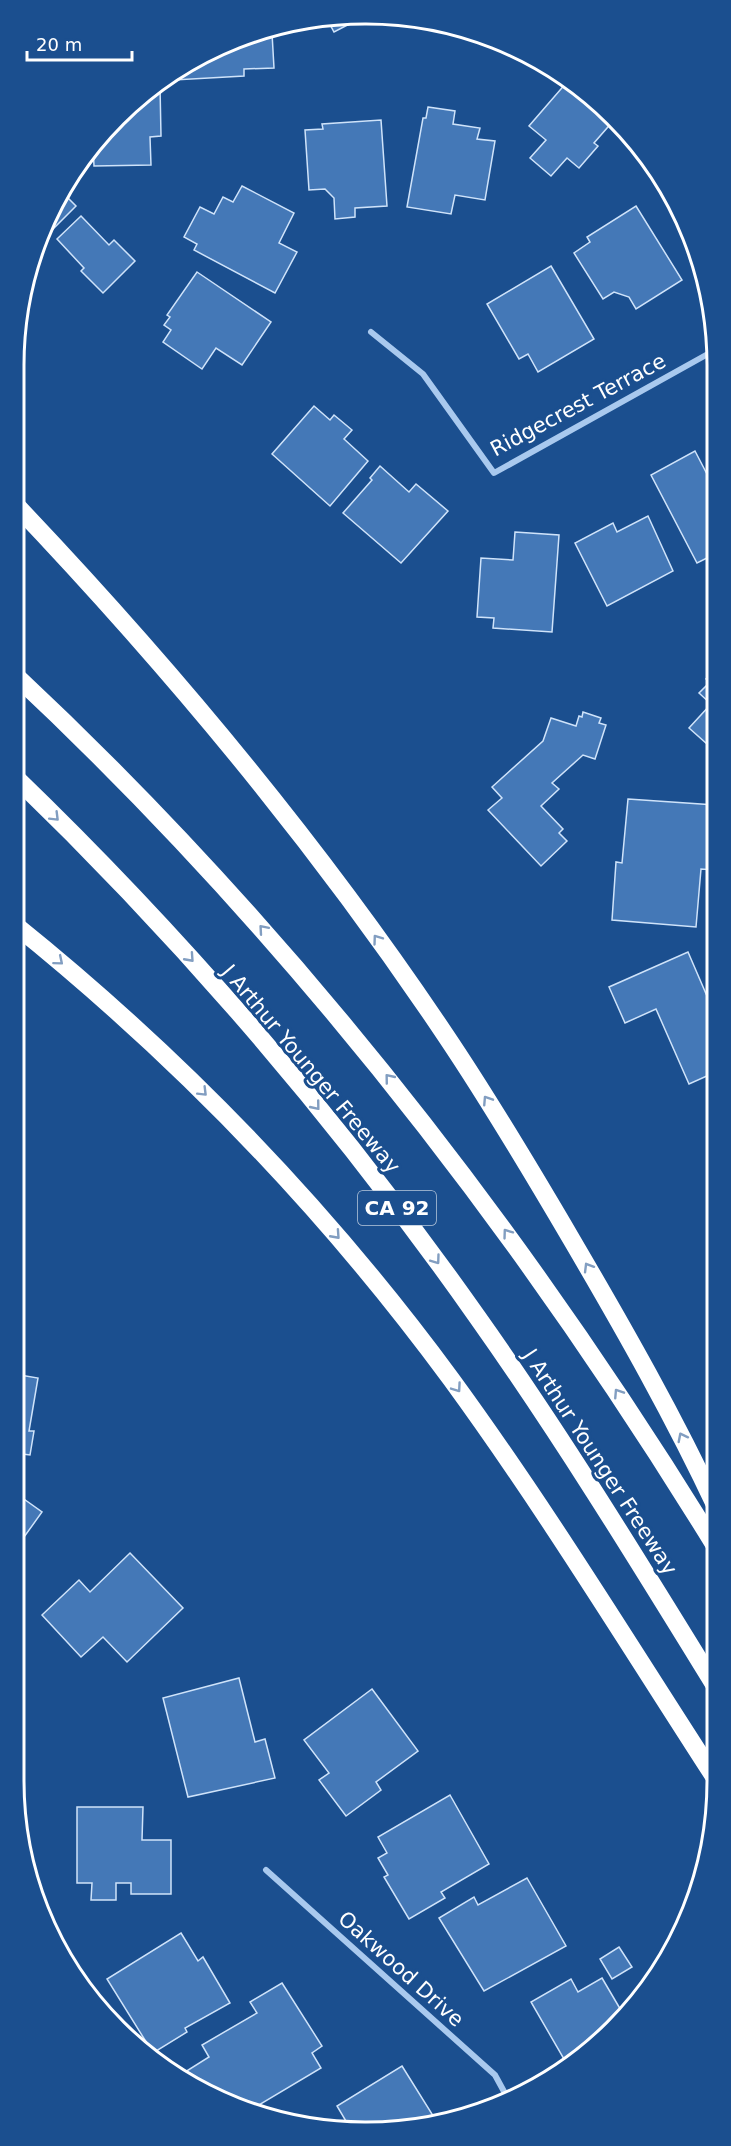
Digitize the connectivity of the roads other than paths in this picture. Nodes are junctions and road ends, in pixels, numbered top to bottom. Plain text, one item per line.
1 (371, 332) dead end
2 (706, 354) edge
3 (24, 514) edge
4 (24, 684) edge
5 (24, 786) edge
6 (24, 932) edge
7 (707, 1488) edge
8 (707, 1533) edge
9 (707, 1673) edge
10 (707, 1766) edge
11 (266, 1870) dead end
12 (504, 2092) edge

1 - 2 street, Ridgecrest Terrace
7 -> 3 highway
8 -> 4 highway
5 -> 9 highway, J Arthur Younger Freeway / CA 92
6 -> 10 highway
11 - 12 street, Oakwood Drive

